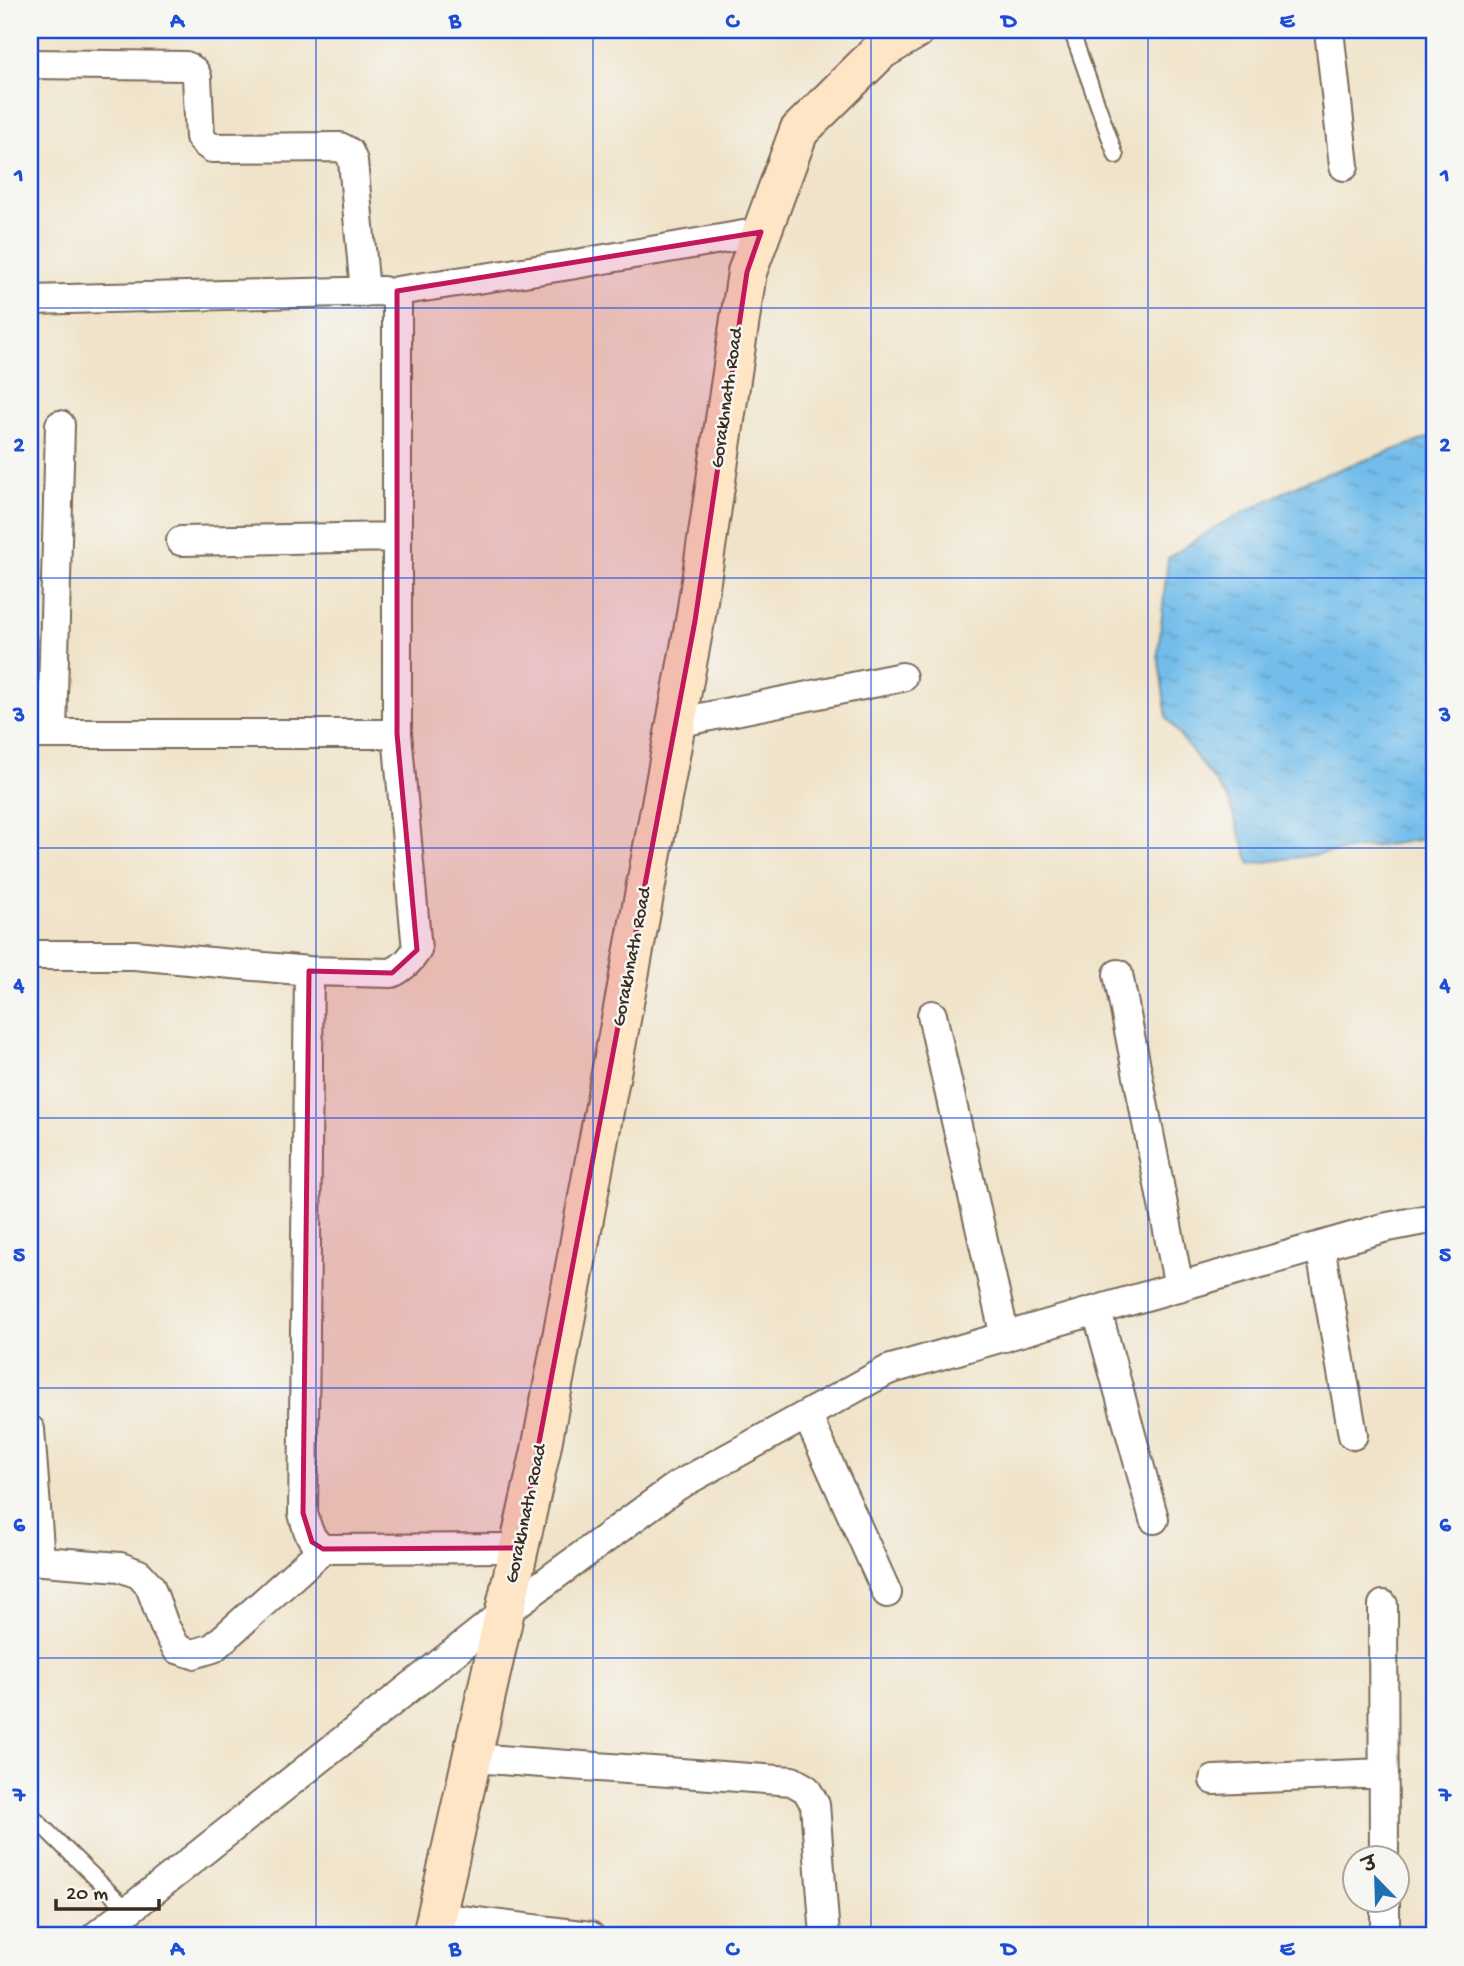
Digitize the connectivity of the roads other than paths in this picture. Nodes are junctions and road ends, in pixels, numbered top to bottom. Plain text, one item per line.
1 (915, 30) edge
2 (1071, 30) edge
3 (1329, 30) edge
4 (30, 64) edge
5 (1116, 156) dead end
6 (1344, 166) dead end
7 (761, 232) junction
8 (397, 291) junction
9 (365, 292) junction
10 (30, 300) edge
11 (60, 425) dead end
12 (397, 537) junction
13 (181, 541) dead end
14 (902, 677) dead end
15 (676, 723) junction
16 (41, 734) edge
17 (397, 734) junction
18 (30, 955) edge
19 (309, 971) junction
20 (1118, 974) dead end
21 (932, 1015) dead end
22 (1434, 1218) edge
23 (1320, 1246) junction
24 (1179, 1287) junction
25 (1097, 1311) junction
26 (1005, 1337) junction
27 (807, 1415) junction
28 (30, 1430) edge
29 (1353, 1434) dead end
30 (1154, 1519) dead end
31 (519, 1548) junction
32 (323, 1549) junction
33 (35, 1560) edge
34 (887, 1593) dead end
35 (1382, 1605) dead end
36 (505, 1612) junction
37 (472, 1759) junction
38 (1384, 1773) junction
39 (1214, 1780) dead end
40 (30, 1814) edge
41 (1384, 1843) edge
42 (128, 1910) junction
43 (1385, 1913) edge
44 (434, 1927) edge
45 (96, 1936) edge
46 (590, 1936) edge
47 (825, 1936) edge
48 (1385, 1936) edge

1 - 7 main road, Gorakhnath Road
2 - 5 lane
3 - 6 street
4 - 9 street
7 - 8 street
7 - 15 main road, Gorakhnath Road
8 - 9 street
8 - 12 street
9 - 10 street
11 - 16 street
12 - 13 street
12 - 17 street
14 - 15 street
15 - 31 main road, Gorakhnath Road
16 - 17 street
17 - 19 street
18 - 19 street
19 - 32 street
20 - 24 street
21 - 26 street
22 - 23 street
23 - 24 street
23 - 29 street
24 - 25 street
25 - 26 street
25 - 30 street
26 - 27 street
27 - 34 street
27 - 36 street
28 - 33 street
31 - 32 street
31 - 36 main road, Gorakhnath Road
32 - 33 street
35 - 38 street
36 - 37 main road, Gorakhnath Road
36 - 42 street
37 - 44 main road, Gorakhnath Road
37 - 47 street
38 - 39 street
38 - 41 street
40 - 42 lane
42 - 45 street
43 - 48 street
44 - 46 street

